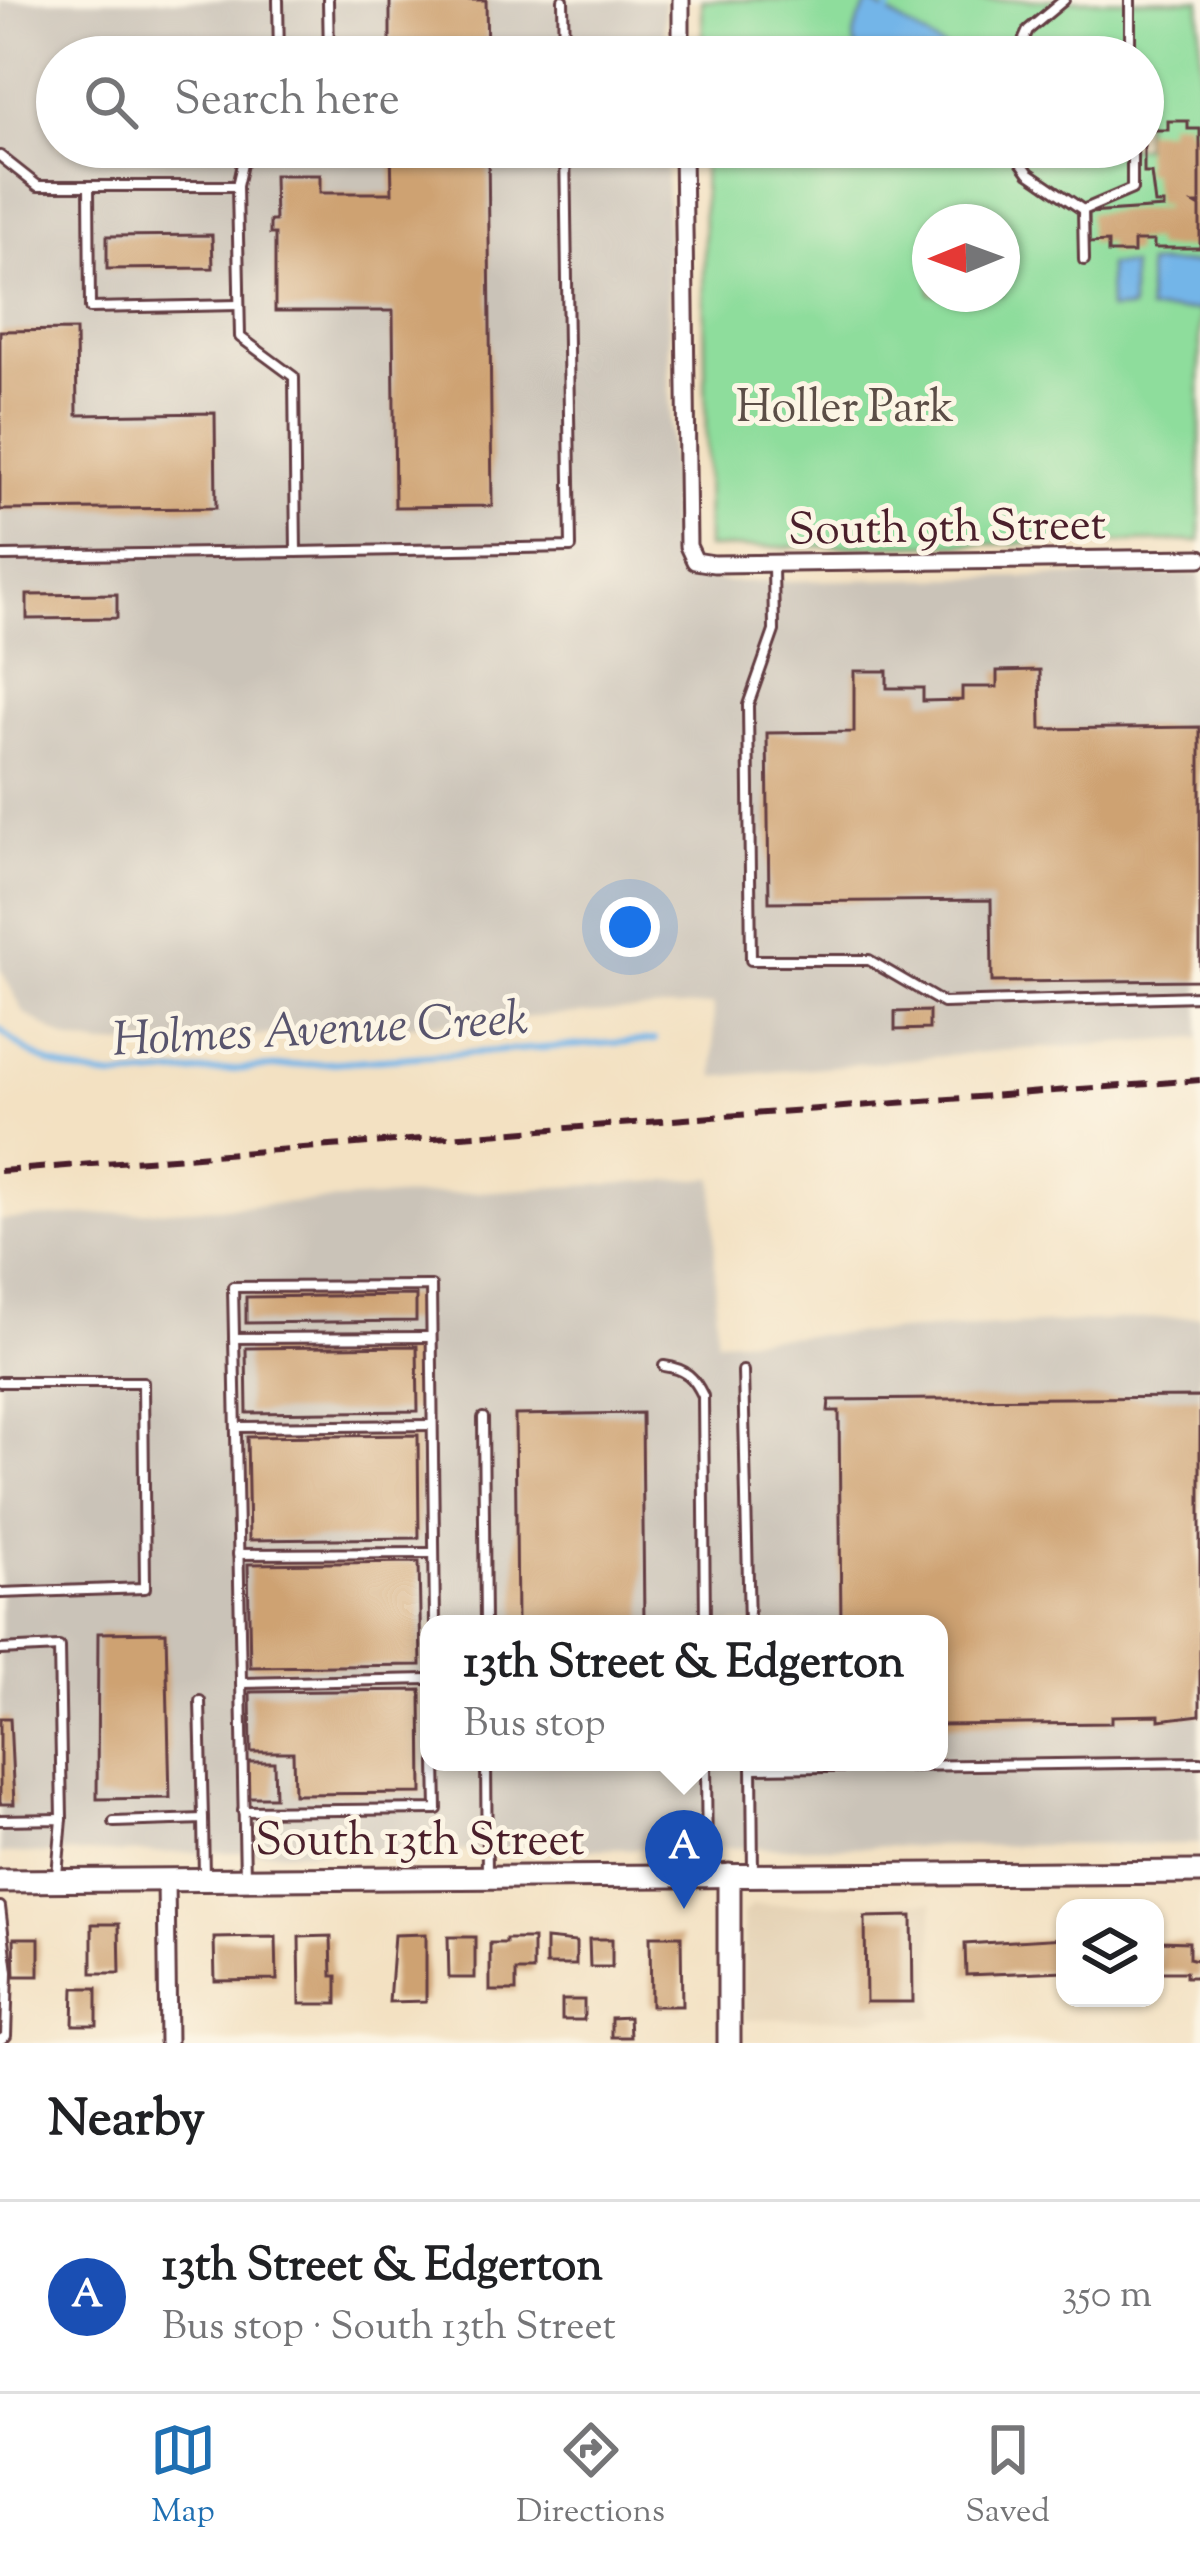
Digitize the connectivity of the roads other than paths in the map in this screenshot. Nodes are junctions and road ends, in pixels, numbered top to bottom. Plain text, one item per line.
1 (278, 0) edge
2 (328, 0) edge
3 (563, 0) edge
4 (681, 0) edge
5 (1064, 0) edge
6 (1130, 0) edge
7 (279, 36) edge
8 (329, 36) edge
9 (564, 36) edge
10 (681, 36) edge
11 (1025, 36) edge
12 (1130, 36) edge
13 (0, 156) edge
14 (241, 168) edge
15 (566, 168) edge
16 (683, 168) edge
17 (1025, 168) edge
18 (1132, 168) edge
19 (89, 186) junction
20 (237, 186) junction
21 (1083, 210) junction
22 (1084, 260) dead end
23 (239, 305) junction
24 (296, 552) junction
25 (3, 556) dead end
26 (1200, 558) edge
27 (772, 564) junction
28 (1200, 996) edge
29 (431, 1336) junction
30 (234, 1338) junction
31 (664, 1366) dead end
32 (743, 1371) dead end
33 (0, 1382) edge
34 (483, 1418) dead end
35 (432, 1426) junction
36 (236, 1427) junction
37 (434, 1553) junction
38 (238, 1554) junction
39 (0, 1593) edge
40 (435, 1615) edge
41 (485, 1615) edge
42 (705, 1615) edge
43 (749, 1615) edge
44 (0, 1650) edge
45 (420, 1679) edge
46 (241, 1683) junction
47 (200, 1701) dead end
48 (1200, 1762) edge
49 (948, 1764) edge
50 (436, 1771) edge
51 (486, 1771) edge
52 (707, 1771) edge
53 (752, 1771) edge
54 (243, 1811) junction
55 (62, 1819) junction
56 (0, 1820) edge
57 (203, 1820) junction
58 (114, 1822) dead end
59 (1200, 1872) edge
60 (718, 1875) junction
61 (753, 1875) junction
62 (487, 1877) junction
63 (204, 1878) junction
64 (244, 1878) junction
65 (166, 1879) junction
66 (56, 1880) junction
67 (0, 1881) edge
68 (0, 1907) edge
69 (0, 2040) edge
70 (168, 2043) edge
71 (729, 2043) edge

1 - 7 lane
2 - 8 lane
3 - 9 lane
4 - 10 street
5 - 11 lane
6 - 12 lane
13 - 19 lane
14 - 20 lane
15 - 24 lane
16 - 27 street, South 9th Street
17 - 21 lane
18 - 21 lane
19 - 20 lane
19 - 23 lane
20 - 23 lane
21 - 22 lane
23 - 24 lane
24 - 25 lane
26 - 27 street, South 9th Street
27 - 28 lane
29 - 30 lane
29 - 30 lane
29 - 35 lane
30 - 36 lane
31 - 42 lane
32 - 43 lane
33 - 39 lane
34 - 41 lane
35 - 36 lane
35 - 37 lane
36 - 38 lane
37 - 38 lane
37 - 40 lane
38 - 46 lane
44 - 55 lane
45 - 46 lane
46 - 54 lane
47 - 57 lane
48 - 49 lane
50 - 54 lane
51 - 62 lane
52 - 60 lane
53 - 61 lane
54 - 64 lane
55 - 56 lane
55 - 66 lane
57 - 58 lane
57 - 63 lane
59 - 61 street, South 13th Street
60 - 61 street, South 13th Street
60 - 62 street, South 13th Street
60 - 71 street
62 - 64 street, South 13th Street
63 - 64 street, South 13th Street
63 - 65 street, South 13th Street
65 - 66 street, South 13th Street
65 - 70 street
66 - 67 street, South 13th Street
68 - 69 lane

